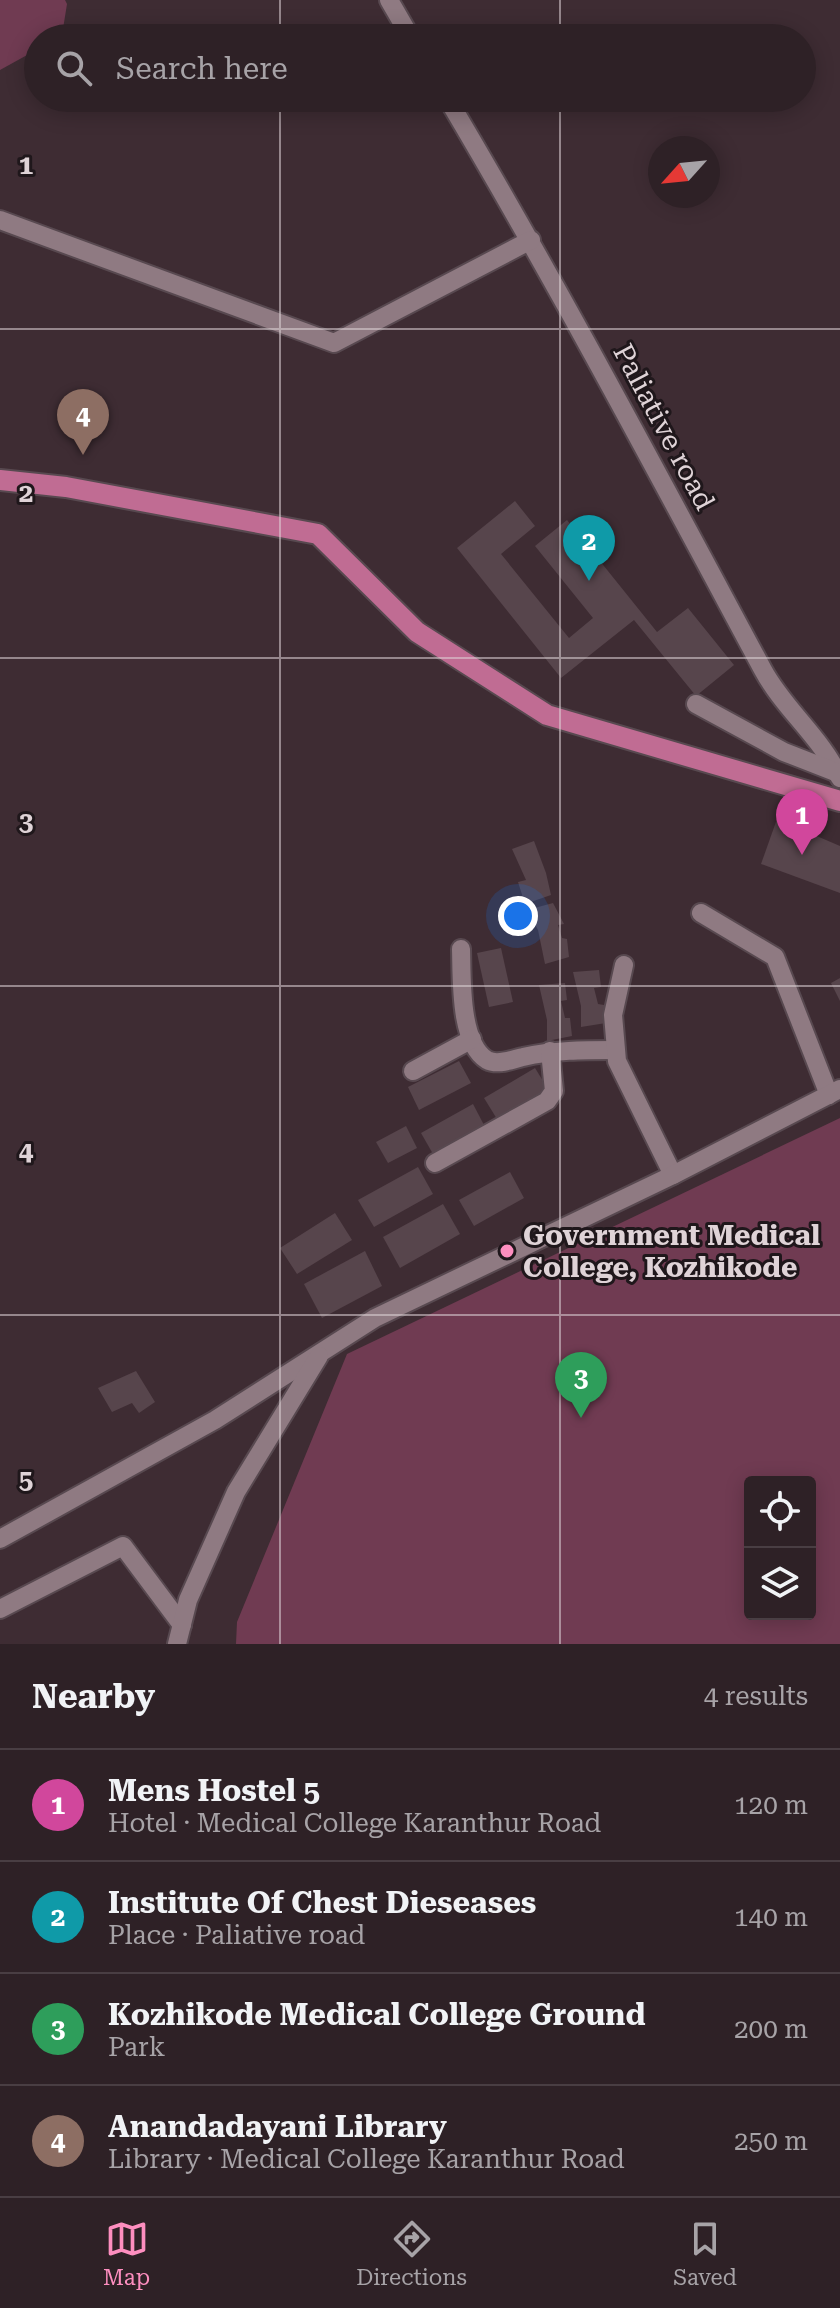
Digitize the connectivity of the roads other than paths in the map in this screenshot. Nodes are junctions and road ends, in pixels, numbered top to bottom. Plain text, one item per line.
1 (389, 0) edge
2 (403, 24) edge
3 (455, 112) edge
4 (0, 220) edge
5 (531, 240) junction
6 (0, 480) edge
7 (696, 704) dead end
8 (839, 776) edge
9 (840, 801) edge
10 (701, 913) dead end
11 (461, 949) dead end
12 (624, 965) dead end
13 (472, 1039) junction
14 (615, 1050) junction
15 (550, 1051) junction
16 (413, 1071) dead end
17 (835, 1092) edge
18 (435, 1163) dead end
19 (673, 1175) junction
20 (322, 1351) junction
21 (0, 1539) edge
22 (0, 1609) edge
23 (182, 1625) junction
24 (177, 1644) edge

1 - 2 street
3 - 5 street, Paliative road
4 - 5 street
5 - 8 street, Paliative road
6 - 9 main road
7 - 8 street
10 - 17 street
11 - 13 street
12 - 14 street
13 - 15 street
13 - 16 street
14 - 15 street
14 - 19 street
15 - 18 street
17 - 19 street
19 - 20 street
20 - 21 street
20 - 23 street
22 - 23 street
23 - 24 street

